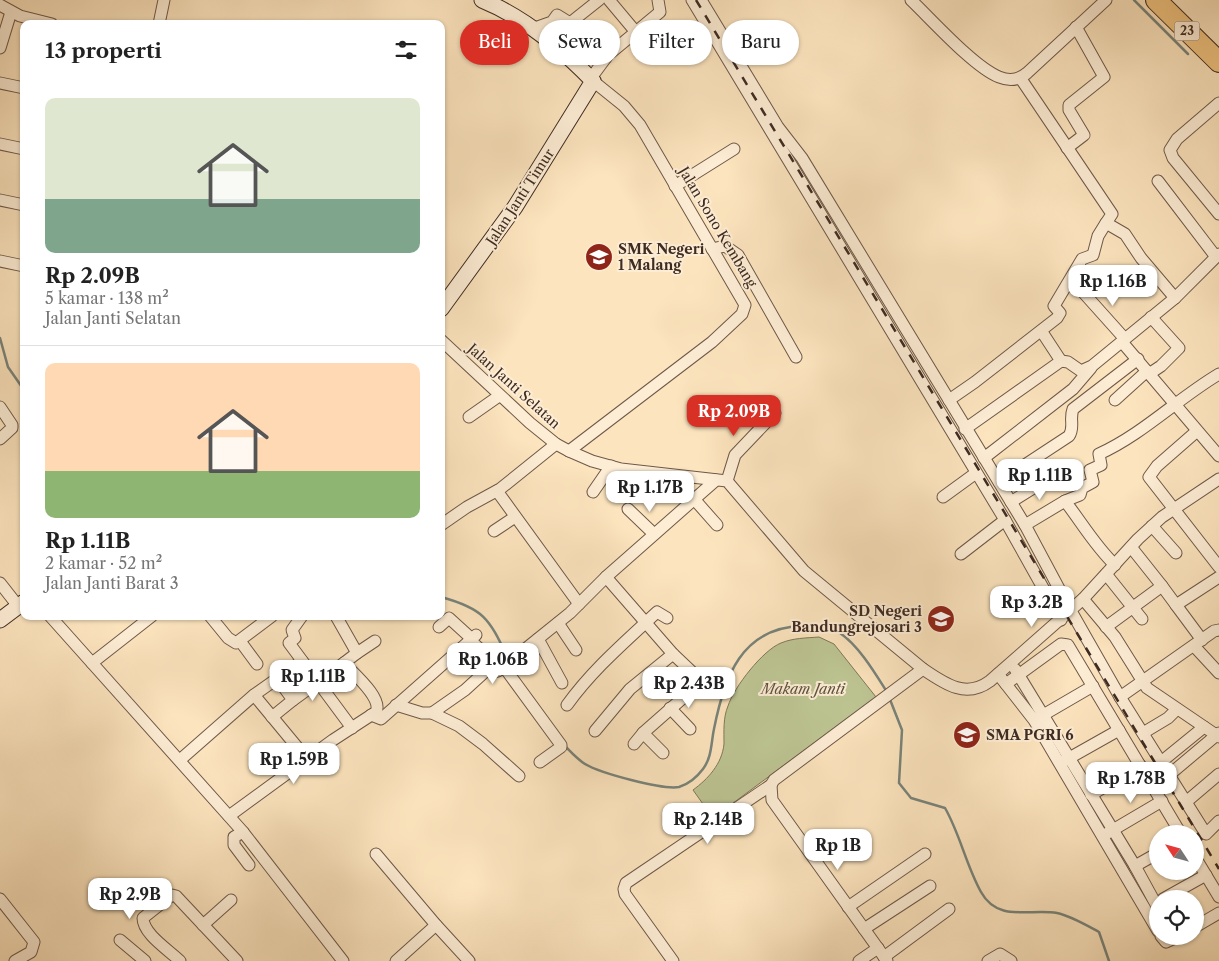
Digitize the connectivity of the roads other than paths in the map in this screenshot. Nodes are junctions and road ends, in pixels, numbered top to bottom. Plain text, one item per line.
1 (164, 0) edge
2 (482, 0) edge
3 (599, 0) edge
4 (609, 0) edge
5 (658, 0) edge
6 (692, 0) edge
7 (701, 0) edge
8 (911, 0) edge
9 (1106, 0) edge
10 (1162, 2) edge
11 (0, 5) edge
12 (11, 12) junction
13 (38, 20) edge
14 (160, 20) edge
15 (553, 20) edge
16 (565, 20) edge
17 (574, 20) edge
18 (649, 20) edge
19 (630, 25) edge
20 (539, 27) edge
21 (1076, 27) junction
22 (532, 29) junction
23 (630, 36) edge
24 (1, 43) edge
25 (620, 45) edge
26 (1219, 62) edge
27 (601, 65) edge
28 (592, 79) junction
29 (1020, 79) junction
30 (0, 82) edge
31 (20, 87) edge
32 (1219, 103) edge
33 (0, 144) edge
34 (20, 148) edge
35 (1067, 148) junction
36 (734, 149) dead end
37 (1158, 181) dead end
38 (675, 186) junction
39 (0, 200) edge
40 (20, 204) edge
41 (1219, 214) edge
42 (1106, 223) junction
43 (712, 249) junction
44 (1218, 256) edge
45 (0, 261) edge
46 (20, 265) edge
47 (1082, 291) dead end
48 (1175, 298) junction
49 (445, 303) edge
50 (1151, 317) junction
51 (1042, 332) junction
52 (1123, 340) junction
53 (445, 344) edge
54 (796, 357) dead end
55 (1138, 360) junction
56 (1061, 361) junction
57 (1092, 366) junction
58 (1148, 373) junction
59 (1219, 374) edge
60 (500, 396) junction
61 (949, 400) junction
62 (1114, 400) dead end
63 (1175, 404) junction
64 (0, 407) edge
65 (775, 413) dead end
66 (469, 417) dead end
67 (965, 428) junction
68 (1197, 431) junction
69 (0, 439) edge
70 (556, 444) junction
71 (569, 451) junction
72 (1219, 456) edge
73 (984, 458) junction
74 (611, 466) junction
75 (976, 473) junction
76 (1054, 476) dead end
77 (1219, 479) edge
78 (722, 481) junction
79 (999, 482) junction
80 (496, 492) junction
81 (593, 492) dead end
82 (943, 497) dead end
83 (694, 499) junction
84 (1066, 501) junction
85 (1011, 502) junction
86 (1174, 509) junction
87 (628, 510) dead end
88 (515, 516) junction
89 (1005, 520) junction
90 (445, 522) edge
91 (717, 525) dead end
92 (1025, 525) junction
93 (1152, 526) junction
94 (494, 531) dead end
95 (654, 534) junction
96 (1131, 547) junction
97 (1176, 553) dead end
98 (961, 554) dead end
99 (1115, 565) junction
100 (1219, 567) edge
101 (1106, 574) junction
102 (606, 576) junction
103 (1219, 577) edge
104 (0, 583) edge
105 (1162, 586) junction
106 (1083, 598) junction
107 (20, 603) edge
108 (579, 604) junction
109 (20, 605) edge
110 (1176, 605) junction
111 (1133, 606) junction
112 (1071, 611) junction
113 (667, 618) dead end
114 (1142, 619) dead end
115 (0, 620) edge
116 (54, 620) edge
117 (147, 620) edge
118 (216, 620) edge
119 (267, 620) edge
120 (299, 620) edge
121 (338, 620) edge
122 (1061, 620) junction
123 (558, 623) junction
124 (646, 623) junction
125 (438, 627) dead end
126 (1106, 627) junction
127 (1219, 630) edge
128 (473, 638) junction
129 (538, 638) junction
130 (375, 640) dead end
131 (240, 641) junction
132 (1198, 643) junction
133 (576, 650) dead end
134 (357, 653) junction
135 (673, 654) junction
136 (302, 660) junction
137 (92, 663) junction
138 (344, 663) junction
139 (1011, 663) junction
140 (257, 664) dead end
141 (505, 666) junction
142 (488, 669) junction
143 (923, 669) junction
144 (1219, 673) edge
145 (998, 674) junction
146 (1018, 674) junction
147 (277, 678) junction
148 (318, 682) junction
149 (1142, 682) junction
150 (562, 683) dead end
151 (1006, 684) junction
152 (1093, 686) junction
153 (254, 695) junction
154 (1120, 696) junction
155 (293, 700) junction
156 (566, 704) dead end
157 (396, 705) junction
158 (670, 708) junction
159 (1177, 709) junction
160 (432, 713) junction
161 (371, 715) junction
162 (272, 717) junction
163 (1039, 717) junction
164 (1204, 727) junction
165 (352, 728) junction
166 (690, 729) dead end
167 (1119, 730) junction
168 (595, 731) dead end
169 (643, 733) junction
170 (1143, 733) junction
171 (1218, 735) edge
172 (634, 744) dead end
173 (663, 753) dead end
174 (307, 759) junction
175 (180, 760) junction
176 (1065, 761) junction
177 (540, 762) dead end
178 (1162, 762) junction
179 (1140, 765) junction
180 (1219, 774) edge
181 (1169, 775) junction
182 (519, 776) dead end
183 (771, 785) junction
184 (1091, 795) junction
185 (1162, 801) junction
186 (1186, 802) junction
187 (229, 816) junction
188 (1219, 821) edge
189 (1176, 825) edge
190 (243, 832) junction
191 (1108, 833) junction
192 (376, 854) dead end
193 (925, 854) dead end
194 (1149, 858) edge
195 (249, 865) dead end
196 (1135, 866) junction
197 (1204, 871) edge
198 (1206, 874) junction
199 (930, 886) dead end
200 (1150, 890) edge
201 (1180, 890) edge
202 (1219, 897) edge
203 (0, 899) edge
204 (231, 900) dead end
205 (848, 907) junction
206 (949, 909) dead end
207 (1149, 913) edge
208 (1219, 913) edge
209 (1204, 922) edge
210 (203, 925) junction
211 (436, 925) junction
212 (864, 929) junction
213 (120, 940) dead end
214 (883, 955) edge
215 (15, 961) edge
216 (145, 961) edge
217 (180, 961) edge
218 (237, 961) edge
219 (343, 961) edge
220 (396, 961) edge
221 (469, 961) edge
222 (673, 961) edge
223 (859, 961) edge
224 (988, 961) edge
225 (1011, 961) edge

1 - 14 street
2 - 22 street
3 - 17 street
4 - 19 street
5 - 18 street
6 - 75 street
7 - 61 street
8 - 29 street
9 - 21 street
10 - 26 highway, 23
11 - 12 street
12 - 13 street
12 - 24 street
15 - 16 street
20 - 22 street
21 - 29 street
21 - 35 street
22 - 28 street
23 - 25 street
27 - 28 street
28 - 38 street, Jalan Sono Kembang
28 - 49 street, Jalan Janti Timur
29 - 35 street
30 - 31 street
32 - 41 street
33 - 34 street
35 - 42 street
36 - 38 street
37 - 44 street
38 - 43 street, Jalan Sono Kembang
39 - 40 street
42 - 48 street
42 - 51 street
43 - 54 street
43 - 71 street, Jalan Sono Kembang
44 - 48 street
45 - 46 street
47 - 52 street
48 - 50 street
50 - 52 street
50 - 58 street
51 - 56 street
51 - 61 street
52 - 55 street
52 - 57 street
53 - 60 street, Jalan Janti Selatan
55 - 58 street
55 - 79 street
56 - 57 street
56 - 67 street
57 - 73 street
58 - 62 street
58 - 63 street
59 - 63 street
60 - 66 street
60 - 70 street, Jalan Janti Selatan
61 - 67 street
63 - 68 street
63 - 84 street
64 - 69 street
65 - 78 street
67 - 73 street
68 - 72 street
68 - 86 street
70 - 71 street, Jalan Janti Selatan
70 - 80 street
71 - 74 street, Jalan Janti Selatan
73 - 79 street
74 - 78 street, Jalan Janti Selatan
74 - 81 street
75 - 82 street
75 - 89 street
76 - 85 street
77 - 86 street
78 - 83 street
78 - 143 street
79 - 85 street
80 - 88 street
80 - 90 street
83 - 91 street
83 - 95 street
84 - 92 street
84 - 99 street
85 - 92 street
86 - 93 street
86 - 100 street
87 - 95 street
88 - 94 street
88 - 108 street
89 - 98 street
89 - 122 street
92 - 112 street
93 - 96 street
93 - 97 street
95 - 102 street
96 - 99 street
96 - 105 street
99 - 101 street
101 - 106 street
101 - 111 street
102 - 108 street
102 - 124 street
103 - 110 street
104 - 107 street
105 - 110 street
105 - 111 street
106 - 112 street
106 - 126 street
108 - 123 street
109 - 115 street
110 - 132 street
111 - 114 street
111 - 126 street
112 - 122 street
112 - 154 street
113 - 124 street
116 - 137 street
117 - 137 street
118 - 131 street
119 - 131 street
120 - 136 street
121 - 134 street
122 - 139 street
123 - 129 street
123 - 133 street
124 - 135 street
124 - 156 street
125 - 128 street
126 - 149 street
127 - 132 street
128 - 142 street
128 - 157 street
129 - 141 street
129 - 150 street
130 - 134 street
131 - 140 street
132 - 144 street
132 - 149 street
134 - 138 street
135 - 158 street
135 - 168 street
136 - 147 street
136 - 148 street
137 - 175 street
138 - 148 street
138 - 161 street
139 - 145 street
139 - 146 street
141 - 142 street
141 - 177 street
142 - 160 street
143 - 145 street
143 - 183 street
145 - 151 street
146 - 151 street
146 - 152 street
146 - 163 street
147 - 153 street
147 - 155 street
148 - 155 street
148 - 165 street
149 - 154 street
149 - 159 street
151 - 163 street
152 - 163 street
152 - 167 street
153 - 162 street
153 - 175 street
154 - 170 street
155 - 162 street
157 - 160 street
157 - 161 street
158 - 166 street
158 - 169 street
159 - 164 street
159 - 170 street
160 - 182 street
161 - 165 street
162 - 174 street
163 - 176 street
164 - 171 street
164 - 178 street
165 - 174 street
167 - 176 street
167 - 179 street
169 - 172 street
169 - 173 street
170 - 178 street
171 - 181 street
174 - 187 street
175 - 187 street
176 - 184 street
176 - 191 street
178 - 181 street
179 - 184 street
179 - 185 street
180 - 186 street
181 - 186 street
183 - 205 street
183 - 222 street
184 - 191 street
185 - 189 street
185 - 191 street
186 - 188 street
187 - 190 street
190 - 195 street
190 - 219 street
191 - 196 street
191 - 207 street
192 - 211 street
193 - 205 street
194 - 196 street
196 - 200 street
197 - 198 street
198 - 201 street
198 - 202 street
199 - 212 street
203 - 215 street
204 - 210 street
205 - 212 street
206 - 214 street
208 - 209 street
210 - 217 street
210 - 218 street
211 - 220 street
211 - 221 street
212 - 214 street
213 - 216 street
214 - 223 street
224 - 225 street

